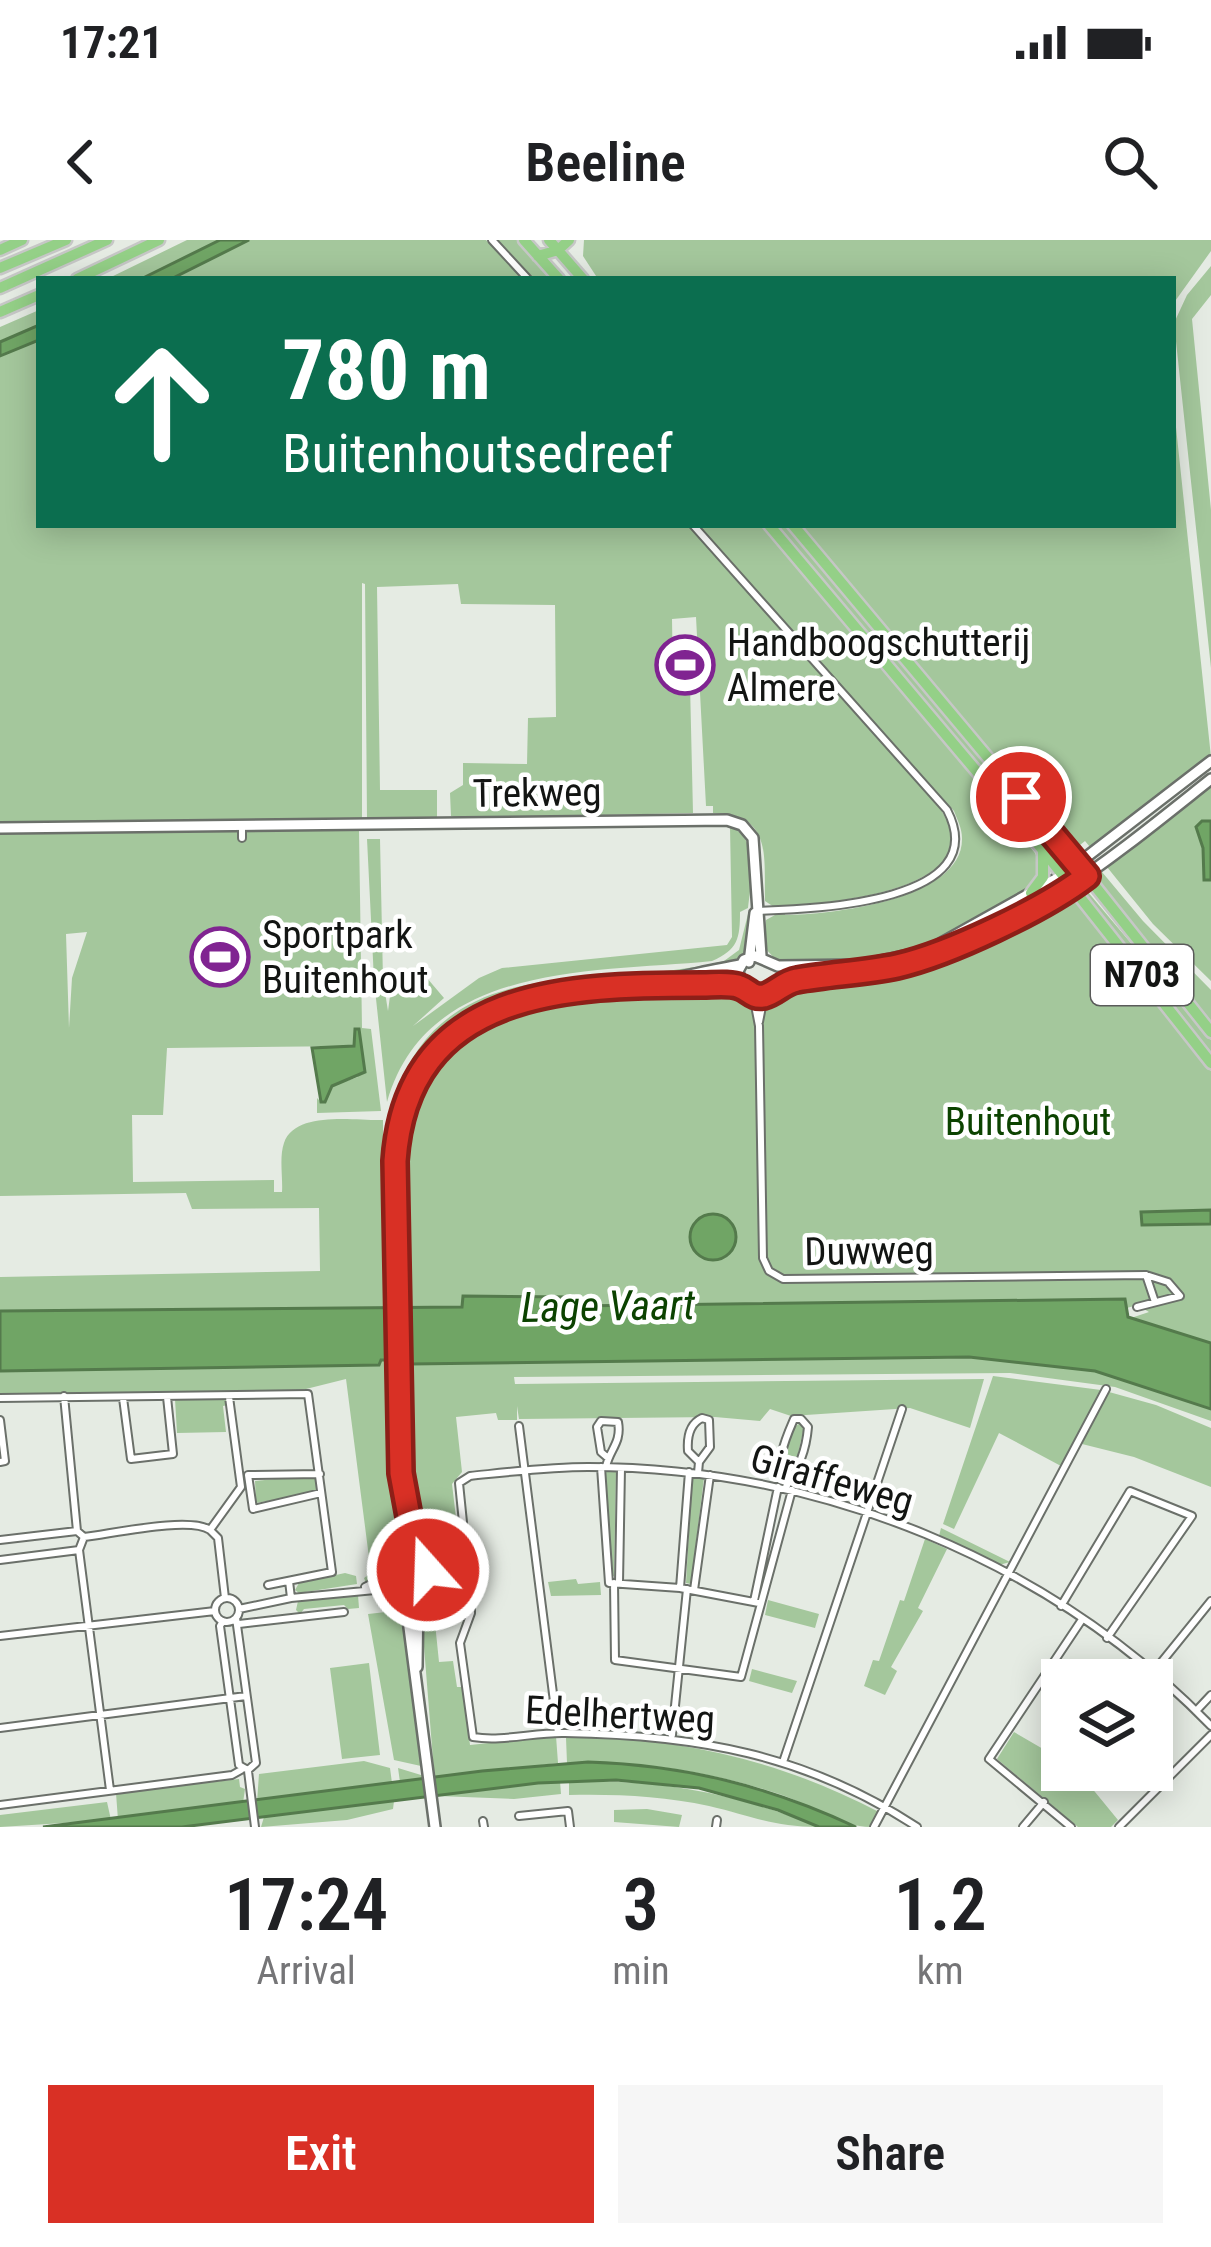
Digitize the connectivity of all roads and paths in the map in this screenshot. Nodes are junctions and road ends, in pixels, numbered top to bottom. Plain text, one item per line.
1 (22, 240) edge
2 (66, 240) edge
3 (107, 240) edge
4 (159, 240) edge
5 (492, 240) edge
6 (524, 240) edge
7 (569, 240) edge
8 (551, 243) edge
9 (0, 250) edge
10 (538, 256) junction
11 (0, 268) edge
12 (82, 276) edge
13 (525, 276) edge
14 (556, 276) edge
15 (581, 276) edge
16 (0, 287) edge
17 (36, 296) edge
18 (0, 312) edge
19 (696, 528) edge
20 (773, 528) edge
21 (796, 528) edge
22 (1211, 761) edge
23 (1211, 779) edge
24 (242, 826) junction
25 (0, 829) edge
26 (242, 838) dead end
27 (1042, 849) junction
28 (1077, 865) junction
29 (1063, 875) junction
30 (1087, 876) junction
31 (1072, 887) junction
32 (1031, 892) junction
33 (755, 911) junction
34 (750, 959) junction
35 (909, 960) junction
36 (774, 964) junction
37 (894, 964) junction
38 (742, 984) junction
39 (625, 987) junction
40 (767, 990) junction
41 (1211, 1032) edge
42 (1211, 1063) edge
43 (1146, 1275) junction
44 (1155, 1302) junction
45 (1137, 1307) dead end
46 (1106, 1389) dead end
47 (64, 1396) junction
48 (167, 1397) junction
49 (230, 1397) junction
50 (0, 1398) edge
51 (123, 1398) junction
52 (902, 1409) dead end
53 (0, 1420) edge
54 (519, 1426) dead end
55 (0, 1462) edge
56 (699, 1462) junction
57 (605, 1464) junction
58 (621, 1468) junction
59 (524, 1471) junction
60 (401, 1473) junction
61 (693, 1473) junction
62 (320, 1474) junction
63 (710, 1475) junction
64 (786, 1487) junction
65 (322, 1493) junction
66 (867, 1511) junction
67 (210, 1530) junction
68 (80, 1534) junction
69 (0, 1540) edge
70 (79, 1550) junction
71 (416, 1554) junction
72 (403, 1555) junction
73 (0, 1559) edge
74 (465, 1561) junction
75 (467, 1570) junction
76 (428, 1571) junction
77 (1007, 1573) junction
78 (289, 1581) junction
79 (397, 1582) junction
80 (614, 1583) junction
81 (268, 1585) dead end
82 (418, 1588) junction
83 (687, 1589) junction
84 (225, 1598) junction
85 (291, 1598) junction
86 (1211, 1601) edge
87 (756, 1602) junction
88 (1061, 1606) junction
89 (215, 1611) junction
90 (344, 1612) dead end
91 (238, 1617) junction
92 (1081, 1620) junction
93 (223, 1621) junction
94 (89, 1625) junction
95 (0, 1636) edge
96 (1107, 1638) junction
97 (1131, 1659) edge
98 (1164, 1659) edge
99 (679, 1666) junction
100 (416, 1679) junction
101 (1173, 1694) edge
102 (248, 1695) junction
103 (1211, 1695) edge
104 (229, 1697) junction
105 (1196, 1711) junction
106 (100, 1714) junction
107 (0, 1728) edge
108 (1211, 1731) edge
109 (559, 1732) junction
110 (672, 1736) junction
111 (783, 1762) junction
112 (244, 1770) junction
113 (110, 1790) junction
114 (1043, 1802) junction
115 (0, 1804) edge
116 (885, 1806) junction
117 (519, 1816) dead end
118 (255, 1824) edge
119 (434, 1824) edge
120 (570, 1827) edge
121 (874, 1827) edge
122 (917, 1827) edge
123 (1023, 1827) edge
124 (1071, 1827) edge
125 (1119, 1827) edge

1 - 9 highway
2 - 11 highway
3 - 16 highway
4 - 12 highway
5 - 13 street
6 - 10 highway
7 - 8 highway
8 - 10 highway
8 - 15 highway
10 - 14 highway
17 - 18 highway
19 - 33 street
20 - 27 highway, N703
21 - 28 highway, N703
22 - 28 main road
23 - 30 main road
24 - 25 main road, Trekweg
24 - 26 street
24 - 33 main road, Trekweg
27 - 29 highway, N703
27 - 32 highway
28 - 29 main road
28 - 30 highway, N703
29 - 31 highway, N703
29 - 32 main road
30 - 31 main road
30 - 41 highway, N703
31 - 35 main road
31 - 42 highway, N703
32 - 35 main road
33 - 34 main road, Trekweg
34 - 36 main road
34 - 38 main road, Trekweg
34 - 39 main road
35 - 37 main road
36 - 37 main road
36 - 40 main road
37 - 40 main road
38 - 39 main road
38 - 40 main road
39 - 60 main road
40 - 43 street, Duwweg
43 - 44 street
43 - 44 street
44 - 45 street
46 - 77 street
47 - 50 street
47 - 51 street
47 - 68 street
48 - 49 street
48 - 51 street
48 - 51 street
49 - 62 street
49 - 67 street
52 - 66 street
53 - 55 street
54 - 59 street
56 - 56 street
56 - 61 street
57 - 57 street
57 - 58 street, Giraffeweg
57 - 59 street, Giraffeweg
57 - 80 street
58 - 61 street, Giraffeweg
58 - 80 street
59 - 74 street, Giraffeweg
59 - 109 street
60 - 71 main road
60 - 72 main road
61 - 63 street, Giraffeweg
61 - 83 street
62 - 65 street
62 - 65 street
63 - 64 street, Giraffeweg
63 - 83 street
64 - 64 street
64 - 66 street, Giraffeweg
64 - 87 street
64 - 87 street
65 - 78 street
66 - 77 street, Giraffeweg
66 - 111 street
67 - 68 street
67 - 84 street
68 - 69 street
68 - 70 street
70 - 73 street
70 - 94 street
71 - 72 main road
71 - 76 main road
72 - 79 main road
74 - 75 street, Edelhertweg
74 - 76 street
75 - 76 street
75 - 109 street, Edelhertweg
76 - 82 main road
77 - 88 street, Giraffeweg
77 - 116 street
78 - 81 street
78 - 85 street
79 - 82 main road
79 - 85 street
79 - 100 main road
80 - 83 street
80 - 99 street
82 - 100 main road
83 - 87 street
83 - 99 street
84 - 89 street
84 - 91 street
85 - 91 street
86 - 98 street
87 - 99 street
88 - 92 street, Giraffeweg
88 - 96 street
89 - 93 street
89 - 94 street
90 - 91 street
91 - 93 street
91 - 102 street
92 - 96 street, Giraffeweg
92 - 114 street
93 - 104 street
94 - 95 street
94 - 106 street
96 - 97 street, Giraffeweg
99 - 110 street
100 - 119 main road
101 - 105 street, Giraffeweg
102 - 104 street
102 - 112 street
103 - 105 street
104 - 106 street
104 - 112 street
105 - 108 street, Giraffeweg
106 - 107 street
106 - 113 street
108 - 125 street
109 - 110 street, Edelhertweg
110 - 111 street, Edelhertweg
111 - 116 street, Edelhertweg
112 - 113 street
112 - 118 street
113 - 115 street
114 - 123 street
114 - 124 street
116 - 121 street
116 - 122 street, Edelhertweg
117 - 120 street

